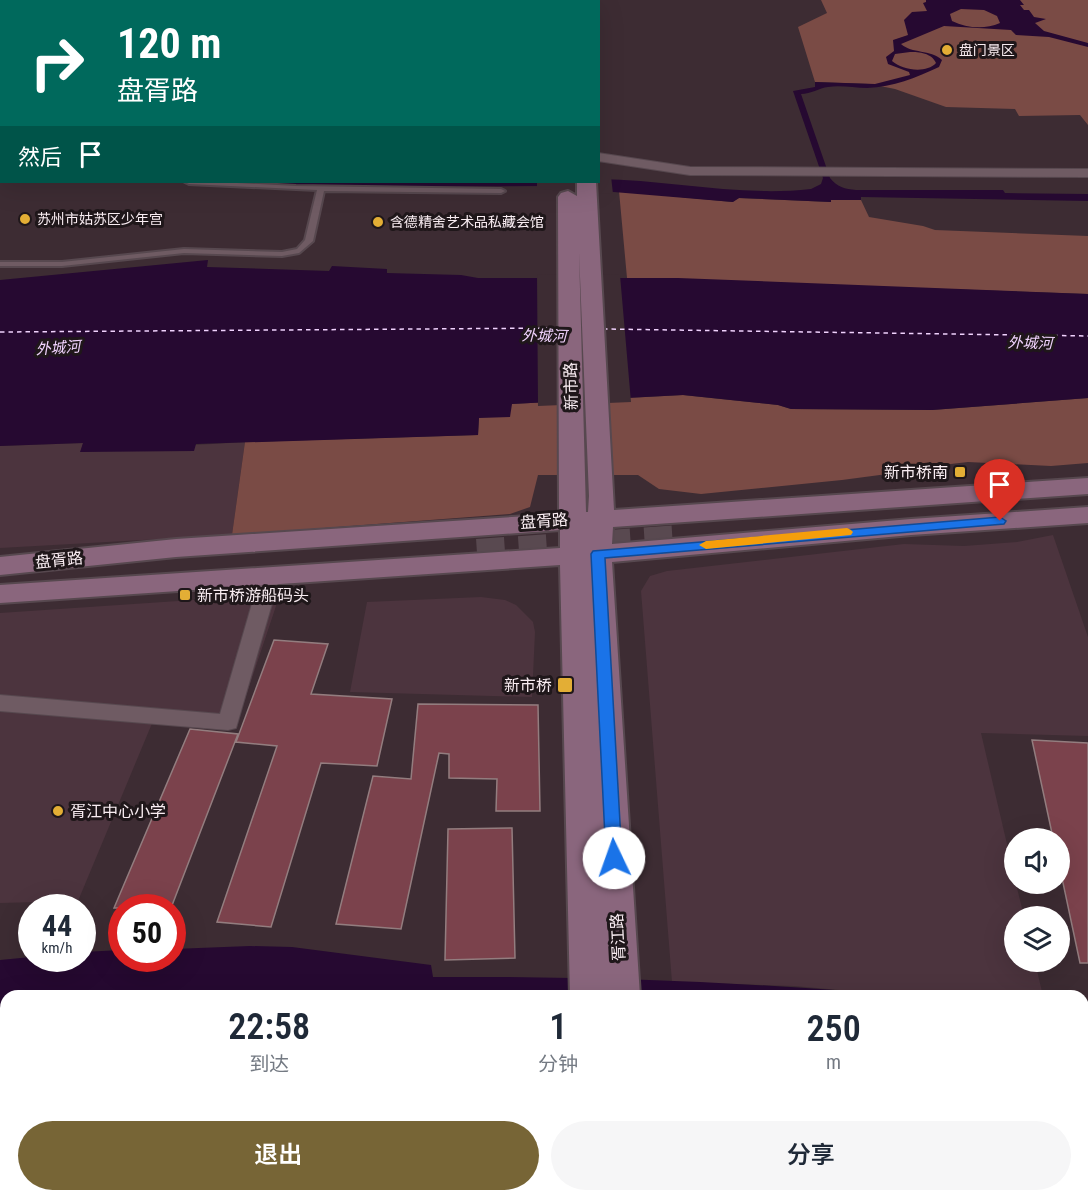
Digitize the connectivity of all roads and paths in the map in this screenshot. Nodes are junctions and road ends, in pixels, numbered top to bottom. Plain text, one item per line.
1 (600, 157) edge
2 (1088, 173) edge
3 (208, 183) edge
4 (568, 183) edge
5 (586, 183) edge
6 (501, 186) edge
7 (321, 189) junction
8 (0, 264) edge
9 (1088, 486) edge
10 (587, 508) junction
11 (1088, 514) edge
12 (587, 555) junction
13 (42, 562) junction
14 (0, 566) edge
15 (270, 576) junction
16 (35, 592) junction
17 (0, 594) edge
18 (0, 703) edge
19 (602, 928) junction
20 (590, 990) edge
21 (619, 990) edge

1 - 2 street
3 - 7 lane
4 - 10 main road, 新市路
5 - 10 main road, 新市路
6 - 7 lane
7 - 8 lane
9 - 10 main road, 盘胥路
9 - 11 main road
10 - 12 main road, 新市路
10 - 13 main road, 盘胥路
11 - 12 main road, 盘胥路
12 - 15 main road, 盘胥路
12 - 19 main road, 胥江路
13 - 14 main road, 盘胥路
13 - 16 main road
15 - 16 main road, 盘胥路
15 - 18 street
16 - 17 main road, 盘胥路
19 - 20 main road, 胥江路
19 - 21 main road, 胥江路

